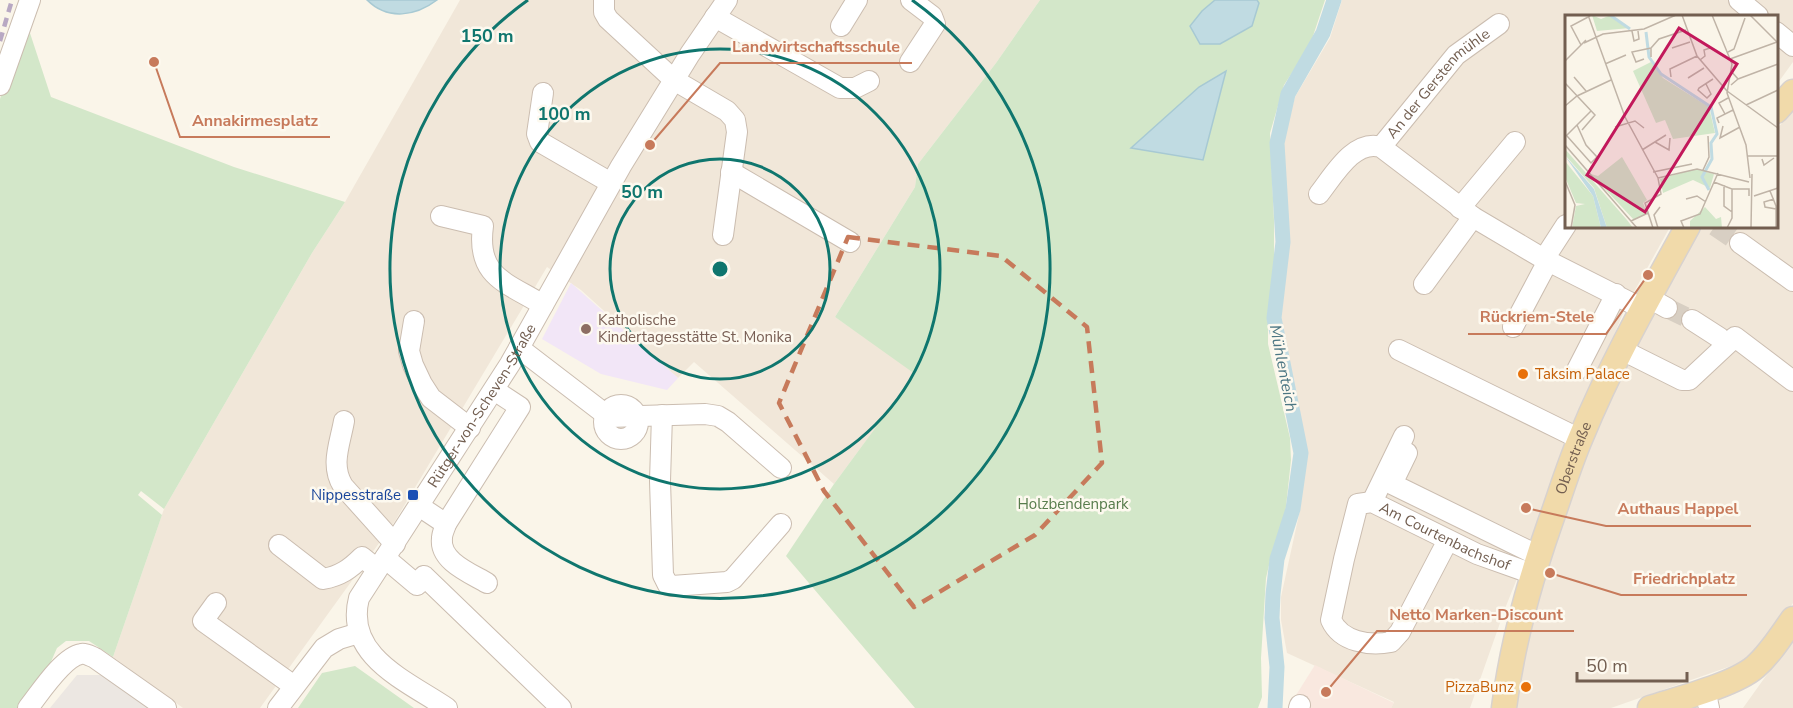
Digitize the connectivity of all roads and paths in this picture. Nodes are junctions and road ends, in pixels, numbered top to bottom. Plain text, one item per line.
1 (30, 0) edge
2 (604, 0) edge
3 (727, 0) edge
4 (857, 0) edge
5 (911, 0) edge
6 (1739, 0) edge
7 (1757, 15) edge
8 (715, 17) junction
9 (1499, 24) dead end
10 (841, 26) dead end
11 (1778, 34) edge
12 (1793, 46) edge
13 (910, 62) dead end
14 (674, 80) junction
15 (869, 81) dead end
16 (0, 85) edge
17 (1793, 92) edge
18 (543, 93) dead end
19 (1778, 109) edge
20 (1515, 142) dead end
21 (1381, 147) junction
22 (731, 172) junction
23 (611, 183) junction
24 (1318, 194) dead end
25 (1467, 212) junction
26 (441, 216) dead end
27 (1565, 227) edge
28 (1687, 228) edge
29 (723, 235) dead end
30 (850, 242) dead end
31 (1740, 243) tunnel mouth
32 (1546, 260) junction
33 (1793, 281) edge
34 (1424, 284) dead end
35 (1616, 294) junction
36 (543, 304) junction
37 (1653, 305) junction
38 (1692, 320) tunnel mouth
39 (414, 321) dead end
40 (1513, 327) dead end
41 (1720, 338) dead end
42 (519, 348) junction
43 (1399, 350) dead end
44 (1622, 350) junction
45 (1577, 370) dead end
46 (1793, 381) edge
47 (494, 390) junction
48 (605, 414) junction
49 (662, 415) junction
50 (637, 416) junction
51 (344, 421) dead end
52 (470, 428) junction
53 (1580, 439) junction
54 (781, 468) dead end
55 (1365, 503) junction
56 (419, 506) junction
57 (446, 524) junction
58 (781, 524) dead end
59 (1448, 540) junction
60 (279, 545) dead end
61 (386, 557) junction
62 (1536, 565) junction
63 (487, 583) dead end
64 (216, 603) dead end
65 (1793, 620) edge
66 (359, 633) junction
67 (294, 686) junction
68 (1707, 699) edge
69 (28, 708) edge
70 (166, 708) edge
71 (278, 708) edge
72 (447, 708) edge
73 (561, 708) edge
74 (1504, 708) edge
75 (1650, 708) edge

1 - 16 street
2 - 14 street
3 - 8 street, Rütger-von-Scheven-Straße
4 - 10 street
5 - 13 street
6 - 7 street
8 - 14 street, Rütger-von-Scheven-Straße
8 - 15 street
9 - 21 street, An der Gerstenmühle
11 - 12 street
14 - 22 street
14 - 23 street, Rütger-von-Scheven-Straße
17 - 19 main road
18 - 23 street
20 - 25 street
21 - 24 street, An der Gerstenmühle
21 - 25 street, An der Gerstenmühle
22 - 29 street
22 - 30 street
23 - 36 street, Rütger-von-Scheven-Straße
25 - 32 street, An der Gerstenmühle
25 - 34 street
26 - 36 street
27 - 32 street
28 - 37 main road, Oberstraße
31 - 33 street
32 - 35 street, An der Gerstenmühle
32 - 40 street
35 - 37 street, An der Gerstenmühle
35 - 45 street
36 - 42 street, Rütger-von-Scheven-Straße
37 - 44 main road, Oberstraße
38 - 41 street
39 - 52 street
42 - 47 street, Rütger-von-Scheven-Straße
42 - 48 street
43 - 53 street
44 - 46 street
44 - 53 main road, Oberstraße
47 - 52 street, Rütger-von-Scheven-Straße
47 - 57 street
48 - 50 street
48 - 50 street
49 - 50 street
49 - 54 street
49 - 58 street
51 - 61 street
52 - 56 street, Rütger-von-Scheven-Straße
53 - 62 main road, Oberstraße
55 - 59 street, Am Courtenbachshof
55 - 59 street
55 - 62 street
56 - 57 street
56 - 61 street, Rütger-von-Scheven-Straße
57 - 63 street
59 - 62 street, Am Courtenbachshof
60 - 61 street
61 - 66 street, Rütger-von-Scheven-Straße
61 - 73 street
62 - 74 main road, Oberstraße
64 - 67 street
65 - 68 main road
66 - 67 street
66 - 72 street
67 - 71 street
68 - 75 main road
69 - 70 street

